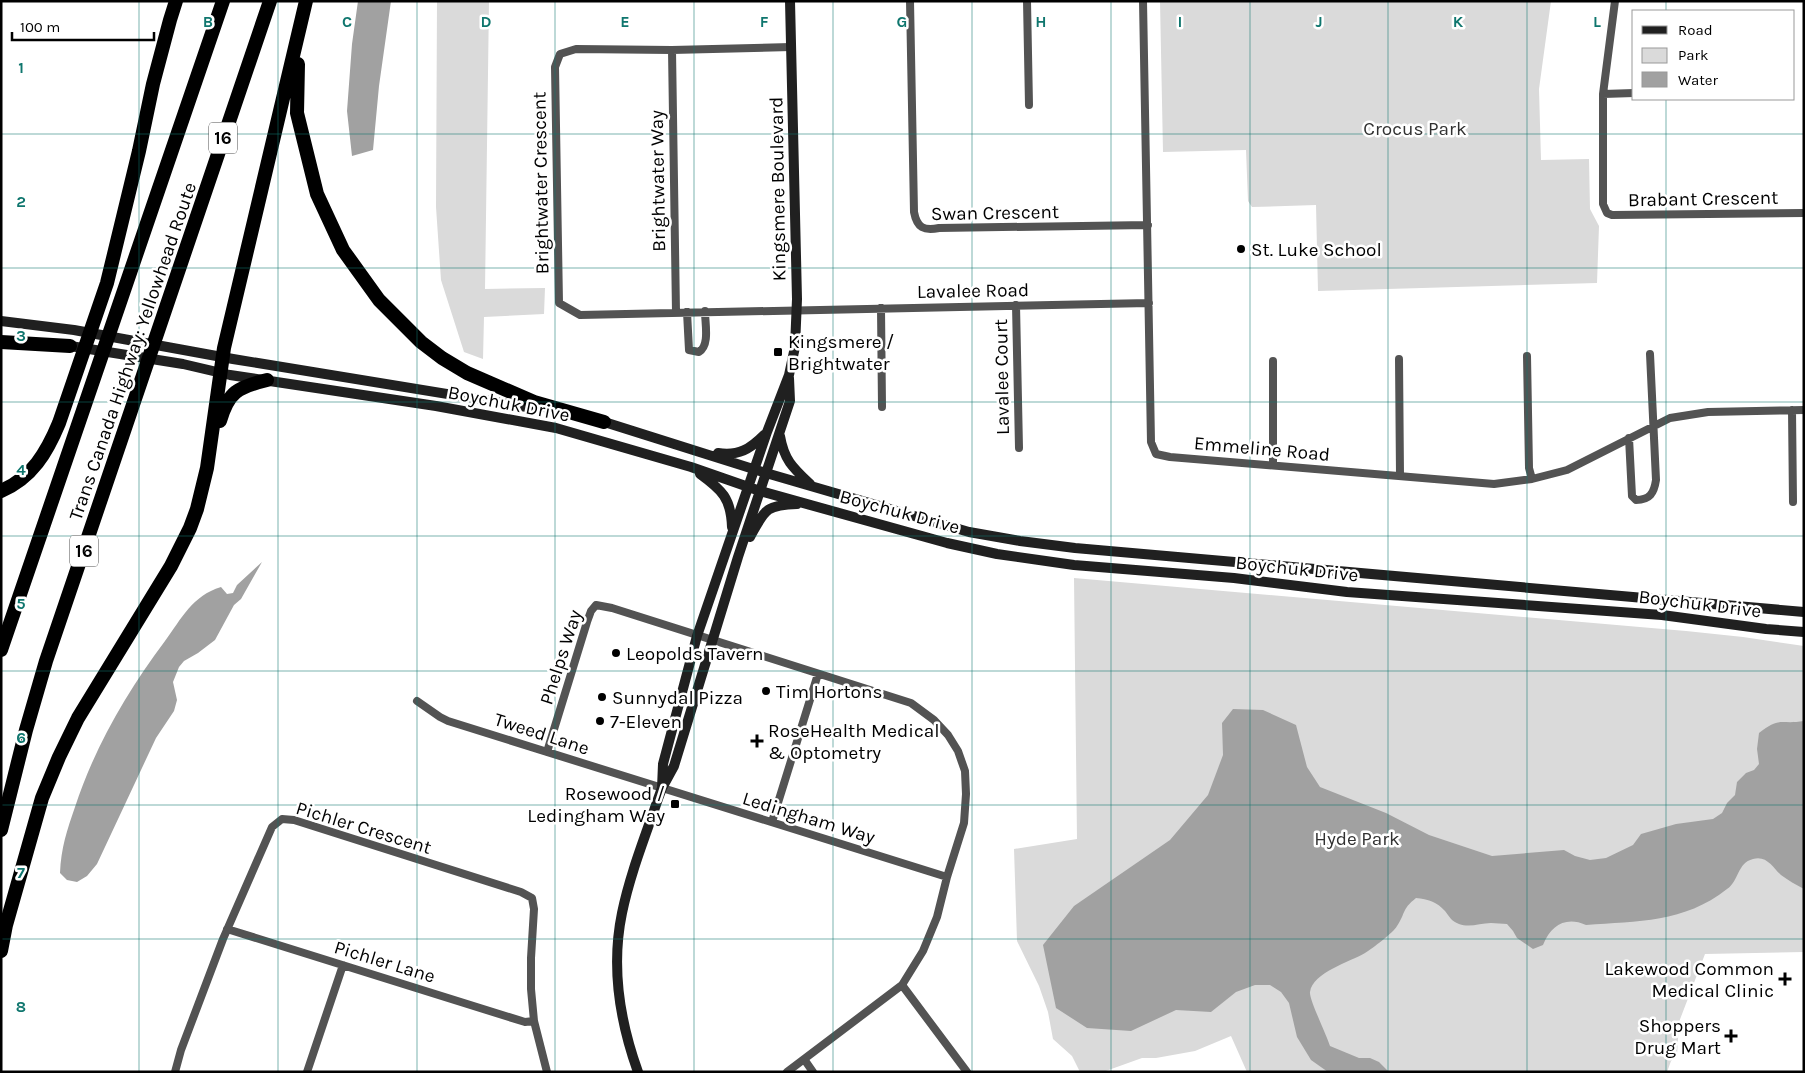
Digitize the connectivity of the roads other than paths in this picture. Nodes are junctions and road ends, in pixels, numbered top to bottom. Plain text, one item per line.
1 (176, 1) edge
2 (223, 1) edge
3 (270, 1) edge
4 (306, 1) edge
5 (790, 1) edge
6 (910, 1) edge
7 (1027, 1) edge
8 (1143, 1) edge
9 (1616, 1) edge
10 (791, 47) junction
11 (672, 50) junction
12 (1603, 94) junction
13 (1632, 94) edge
14 (1029, 105) dead end
15 (1804, 213) edge
16 (1148, 226) junction
17 (1149, 302) junction
18 (1016, 305) junction
19 (881, 308) junction
20 (797, 310) junction
21 (676, 312) junction
22 (687, 312) junction
23 (706, 312) junction
24 (1, 321) edge
25 (1, 335) edge
26 (1, 342) edge
27 (70, 346) junction
28 (1650, 354) dead end
29 (1527, 356) dead end
30 (222, 357) junction
31 (1399, 359) dead end
32 (1273, 361) dead end
33 (221, 372) junction
34 (789, 374) junction
35 (267, 380) junction
36 (882, 407) dead end
37 (1792, 410) junction
38 (1804, 410) edge
39 (604, 422) junction
40 (1654, 425) junction
41 (767, 432) junction
42 (779, 434) junction
43 (1629, 438) junction
44 (1019, 448) dead end
45 (694, 450) junction
46 (1273, 465) junction
47 (691, 467) junction
48 (208, 468) junction
49 (755, 469) junction
50 (766, 473) junction
51 (1400, 475) junction
52 (1532, 479) junction
53 (748, 486) junction
54 (812, 486) junction
55 (1, 491) edge
56 (760, 491) junction
57 (1793, 502) dead end
58 (807, 504) junction
59 (733, 534) junction
60 (738, 557) junction
61 (1804, 612) edge
62 (1804, 632) edge
63 (697, 636) junction
64 (713, 640) junction
65 (1, 650) edge
66 (818, 674) junction
67 (417, 701) dead end
68 (547, 752) junction
69 (662, 788) junction
70 (772, 822) junction
71 (1, 830) edge
72 (947, 877) junction
73 (227, 929) junction
74 (1, 951) edge
75 (344, 965) junction
76 (902, 985) junction
77 (534, 1021) junction
78 (804, 1059) junction
79 (175, 1072) edge
80 (307, 1072) edge
81 (547, 1072) edge
82 (638, 1072) edge
83 (787, 1072) edge
84 (813, 1072) edge
85 (967, 1072) edge

1 - 55 highway
2 - 65 highway, Trans Canada Highway: Yellowhead Route / 16
3 - 71 highway, Trans Canada Highway: Yellowhead Route / 16
4 - 30 highway
4 - 39 highway
5 - 10 main road, Kingsmere Boulevard
6 - 16 street, Swan Crescent
7 - 14 street
8 - 16 street, Emmeline Road
9 - 12 street, Brabant Crescent
10 - 11 street, Brightwater Crescent
10 - 20 main road, Kingsmere Boulevard
11 - 21 street, Brightwater Way
11 - 21 street, Brightwater Crescent
12 - 13 street
12 - 15 street, Brabant Crescent
16 - 17 street, Emmeline Road
17 - 18 street, Lavalee Road
17 - 46 street, Emmeline Road
18 - 19 street, Lavalee Road
18 - 44 street, Lavalee Court
19 - 20 street, Lavalee Road
19 - 36 street
20 - 23 street, Brightwater Crescent
20 - 34 main road, Kingsmere Boulevard
21 - 22 street, Brightwater Crescent
22 - 23 street, Brightwater Crescent
22 - 23 street
24 - 30 main road, Boychuk Drive
25 - 27 main road, Boychuk Drive
26 - 27 highway
27 - 33 main road, Boychuk Drive
28 - 40 street
29 - 52 street
30 - 33 highway
30 - 39 main road, Boychuk Drive
31 - 51 street
32 - 46 street
33 - 35 main road, Boychuk Drive
33 - 48 highway
34 - 41 main road, Kingsmere Boulevard
34 - 42 main road, Kingsmere Boulevard
35 - 47 main road, Boychuk Drive
35 - 48 highway
37 - 38 street, Emmeline Road
37 - 40 street, Emmeline Road
37 - 57 street
39 - 45 main road, Boychuk Drive
40 - 43 street, Emmeline Road
40 - 43 street
41 - 45 main road
41 - 49 main road, Kingsmere Boulevard
42 - 50 main road, Kingsmere Boulevard
42 - 54 main road
43 - 52 street, Emmeline Road
45 - 49 main road, Boychuk Drive
46 - 51 street, Emmeline Road
47 - 53 main road, Boychuk Drive
47 - 59 main road
48 - 74 highway
49 - 50 main road, Boychuk Drive
49 - 53 main road, Kingsmere Boulevard
50 - 54 main road, Boychuk Drive
50 - 56 main road, Kingsmere Boulevard
51 - 52 street, Emmeline Road
53 - 56 main road, Boychuk Drive
53 - 59 main road, Kingsmere Boulevard
54 - 61 main road, Boychuk Drive
56 - 58 main road, Boychuk Drive
56 - 60 main road, Kingsmere Boulevard
58 - 60 main road
58 - 62 main road, Boychuk Drive
59 - 63 main road, Kingsmere Boulevard
60 - 64 main road
63 - 64 street, Phelps Way
63 - 68 street, Phelps Way
63 - 69 main road, Kingsmere Boulevard
64 - 66 street, Phelps Way
64 - 69 main road
66 - 70 street
66 - 72 street, Phelps Way
67 - 68 street, Tweed Lane
68 - 69 street, Tweed Lane
69 - 70 street, Ledingham Way
69 - 82 main road
70 - 72 street, Ledingham Way
72 - 76 street, Phelps Way
73 - 75 street, Pichler Lane
73 - 77 street, Pichler Crescent
73 - 79 street, Pichler Crescent
75 - 77 street, Pichler Lane
75 - 80 street
76 - 78 street
76 - 85 street
77 - 81 street, Pichler Crescent
78 - 83 street
78 - 84 street

